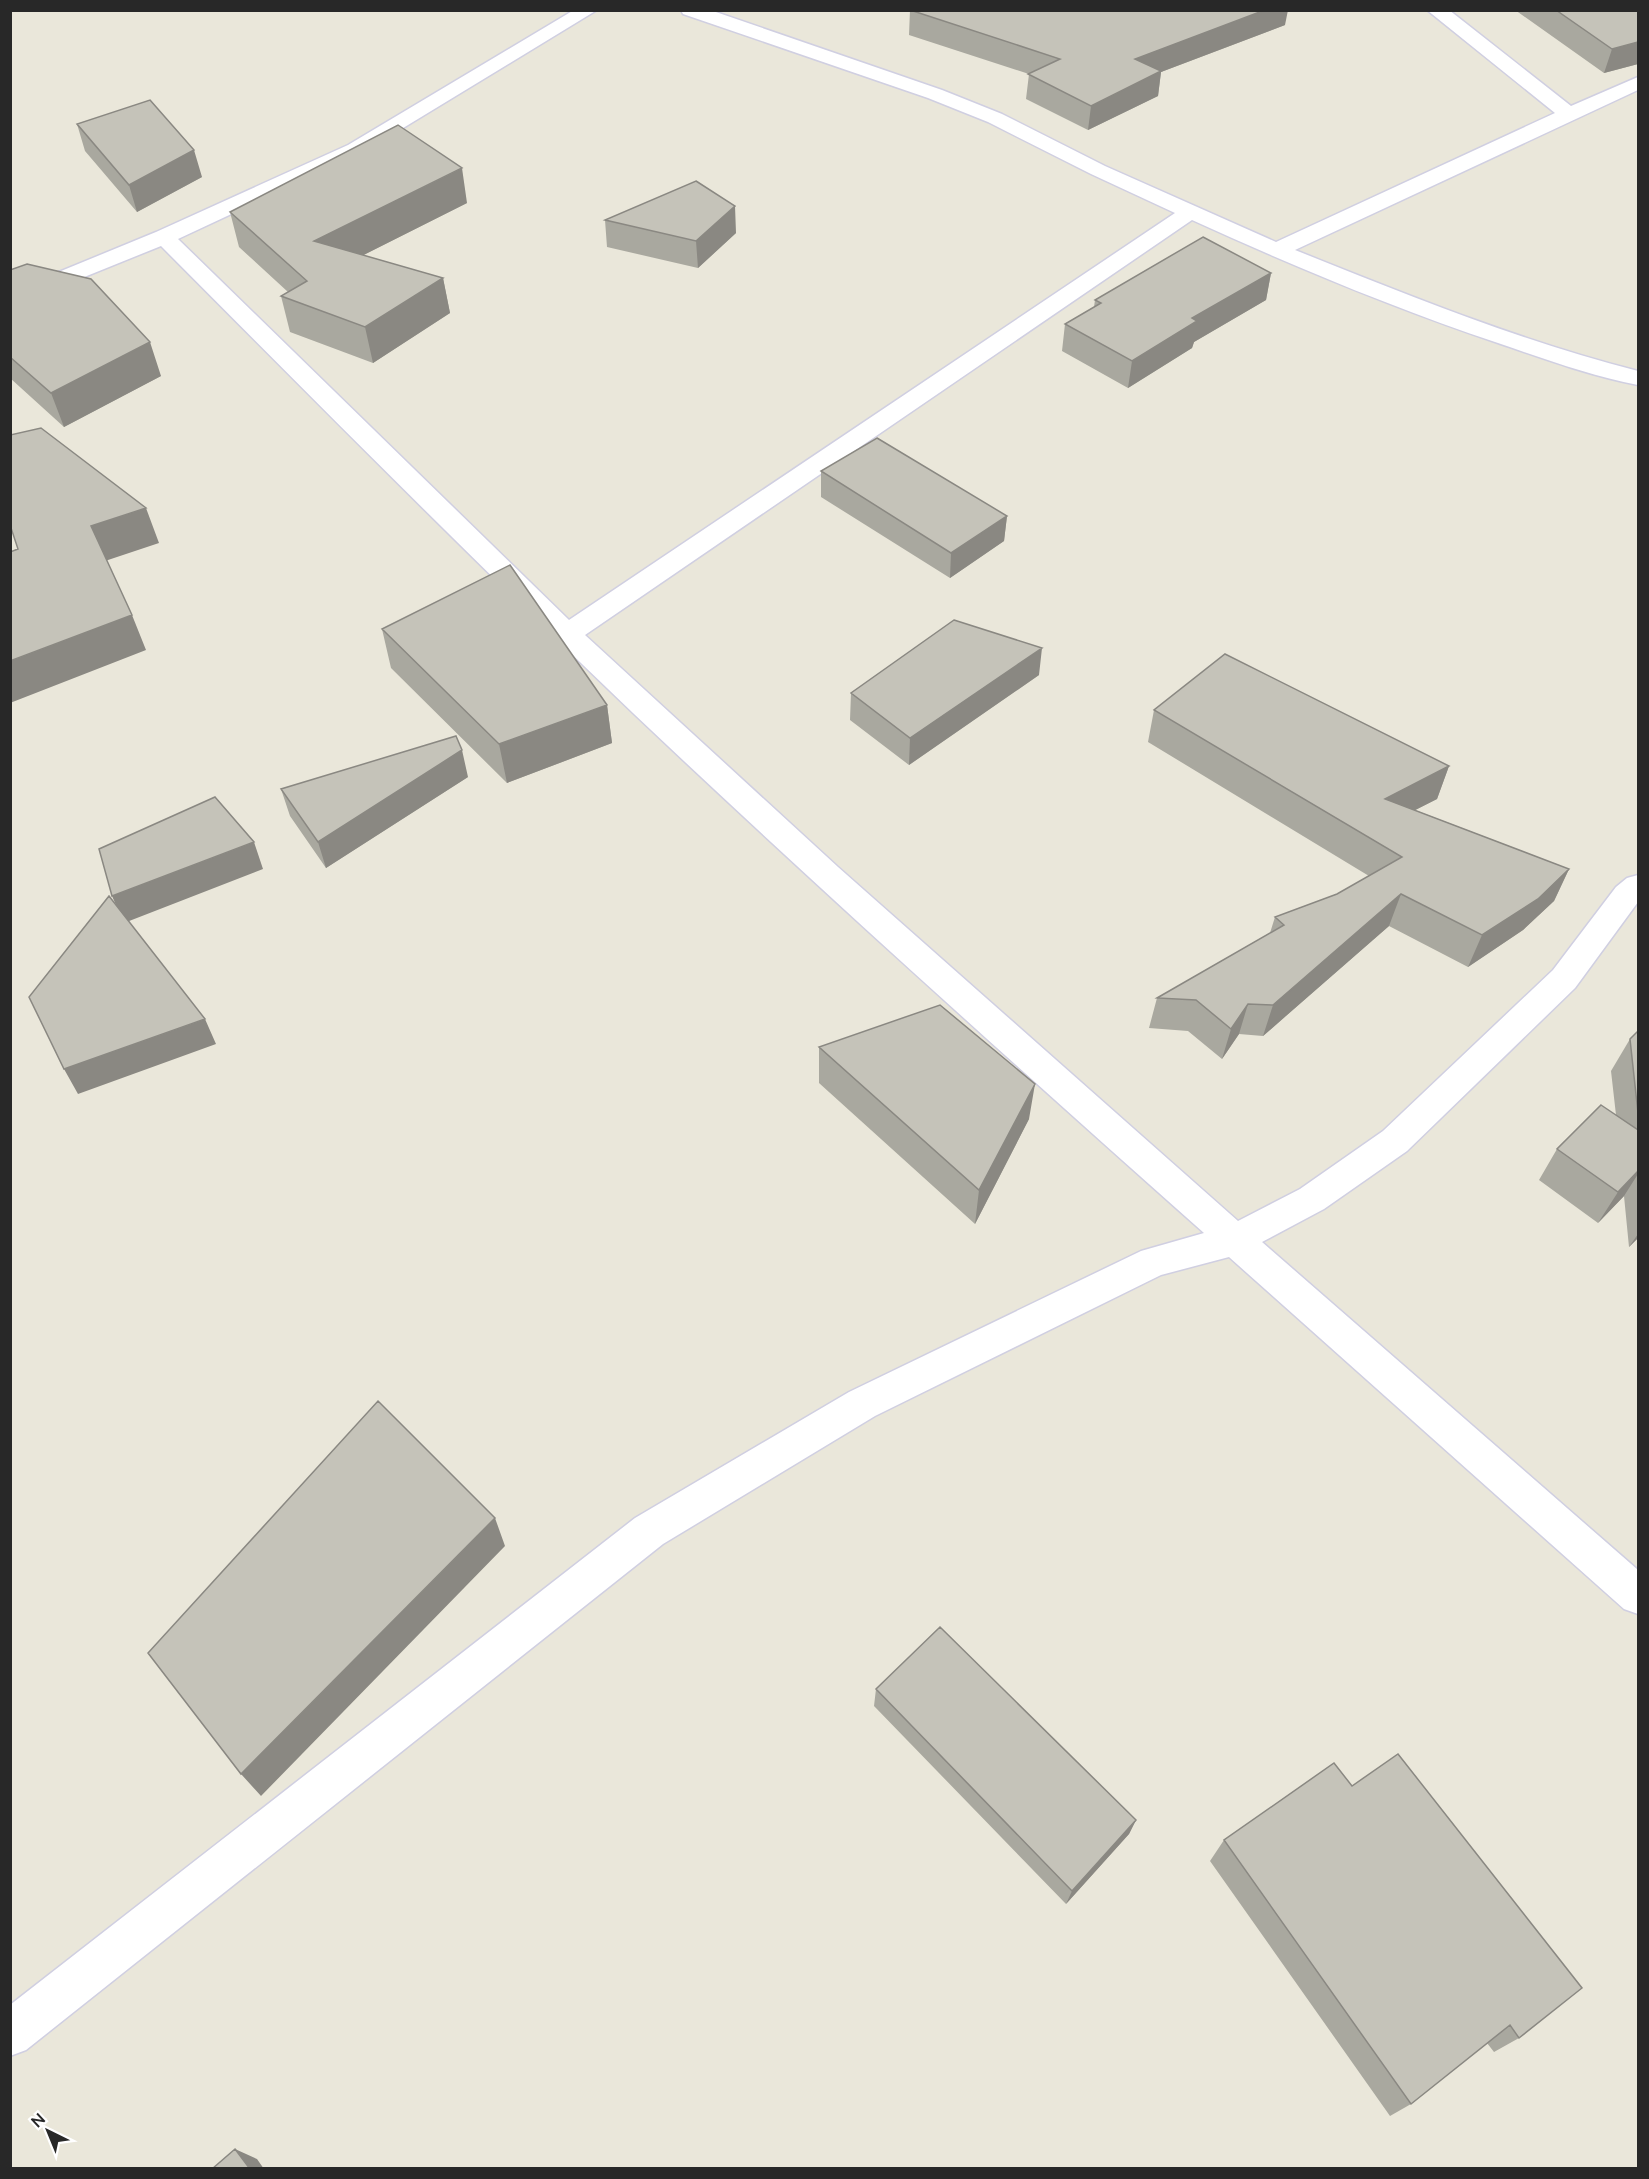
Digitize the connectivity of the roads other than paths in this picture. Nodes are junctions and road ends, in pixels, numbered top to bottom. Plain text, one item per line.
1 (588, 10) edge
2 (690, 10) edge
3 (1436, 10) edge
4 (1638, 83) edge
5 (1570, 115) junction
6 (1192, 211) junction
7 (164, 237) junction
8 (1276, 250) junction
9 (10, 300) edge
10 (1638, 378) edge
11 (568, 633) junction
12 (1638, 885) edge
13 (1235, 1240) junction
14 (1638, 1595) edge
15 (10, 2034) edge

1 - 7 street
2 - 6 street
3 - 5 street
4 - 5 street
5 - 8 street
6 - 8 street
6 - 11 street
7 - 9 street
7 - 11 street
8 - 10 street
11 - 13 street
12 - 13 street
13 - 14 street
13 - 15 street

